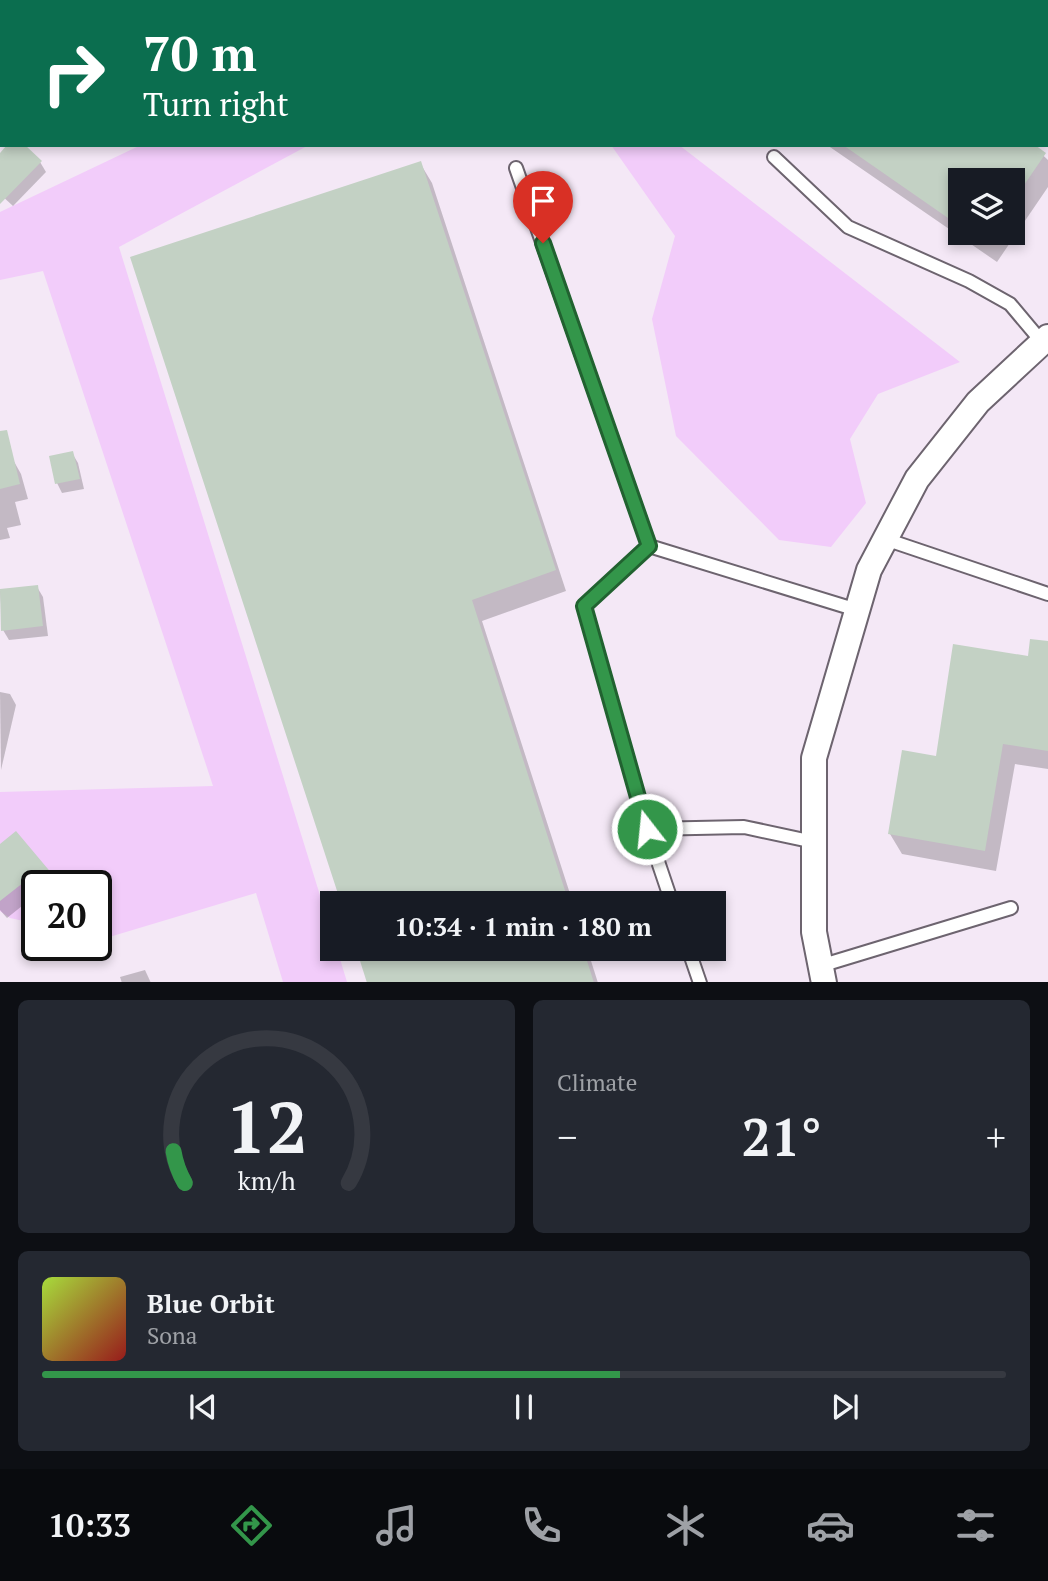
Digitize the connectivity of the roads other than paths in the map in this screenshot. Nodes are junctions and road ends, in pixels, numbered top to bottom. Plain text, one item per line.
1 (774, 157) dead end
2 (516, 168) dead end
3 (1045, 340) edge
4 (885, 539) junction
5 (649, 546) junction
6 (1048, 594) edge
7 (857, 610) junction
8 (647, 829) junction
9 (814, 842) junction
10 (668, 891) edge
11 (1011, 908) dead end
12 (693, 961) edge
13 (822, 974) edge
14 (700, 982) edge

1 - 3 lane
2 - 5 lane
3 - 4 street
4 - 6 lane
4 - 7 street
5 - 7 lane
5 - 8 lane
7 - 9 street
8 - 9 lane
8 - 10 lane
9 - 13 street
11 - 13 lane
12 - 14 lane

